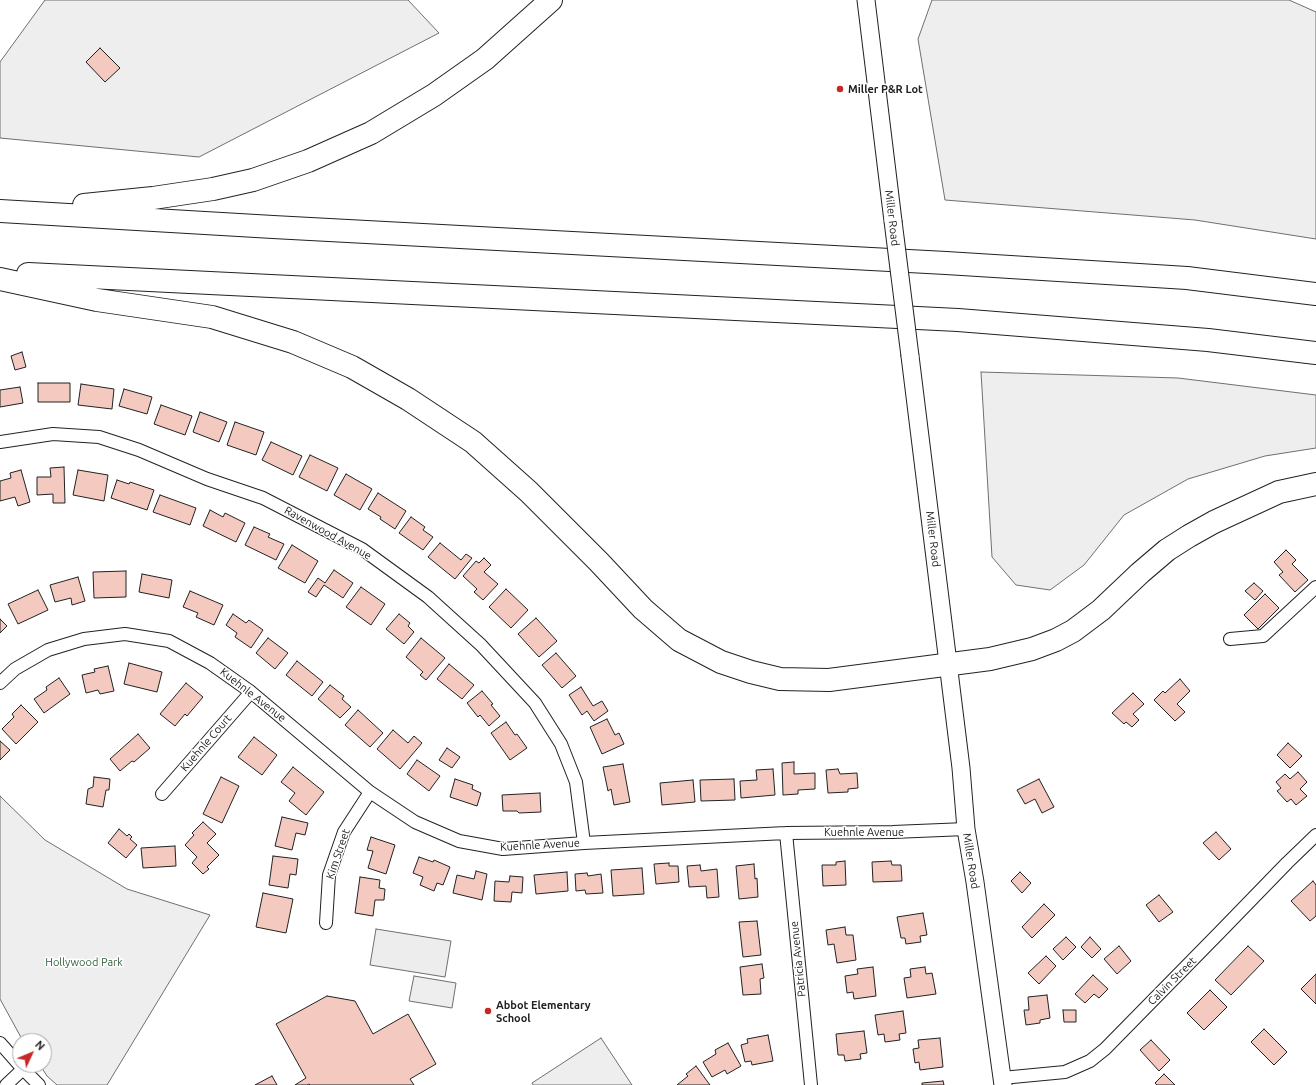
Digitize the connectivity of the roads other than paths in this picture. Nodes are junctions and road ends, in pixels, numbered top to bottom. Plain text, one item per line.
1 (551, 0) edge
2 (866, 0) edge
3 (8, 211) edge
4 (0, 273) edge
5 (0, 279) edge
6 (1316, 294) edge
7 (1316, 353) edge
8 (0, 442) edge
9 (1316, 484) edge
10 (1316, 588) edge
11 (1230, 639) dead end
12 (948, 664) junction
13 (0, 683) edge
14 (251, 692) junction
15 (370, 792) junction
16 (162, 794) dead end
17 (966, 829) junction
18 (786, 833) junction
19 (1316, 835) edge
20 (584, 843) junction
21 (326, 923) dead end
22 (0, 1043) edge
23 (12, 1057) edge
24 (19, 1073) edge
25 (27, 1073) edge
26 (1002, 1082) edge
27 (6, 1085) edge
28 (39, 1085) edge
29 (811, 1085) edge

1 - 3 highway
2 - 12 main road, Miller Road, bridge
3 - 6 highway
4 - 7 highway
5 - 12 highway
8 - 20 street, Ravenwood Avenue
9 - 12 highway
10 - 11 street
12 - 17 main road, Miller Road
13 - 14 street, Kuehnle Avenue
14 - 15 street, Kuehnle Avenue
14 - 16 street, Kuehnle Court
15 - 20 street, Kuehnle Avenue
15 - 21 street, Kim Street
17 - 18 street, Kuehnle Avenue
17 - 26 main road, Miller Road
18 - 20 street, Kuehnle Avenue
18 - 29 street, Patricia Avenue
19 - 26 street, Calvin Street
22 - 23 street
24 - 27 street
25 - 28 street

